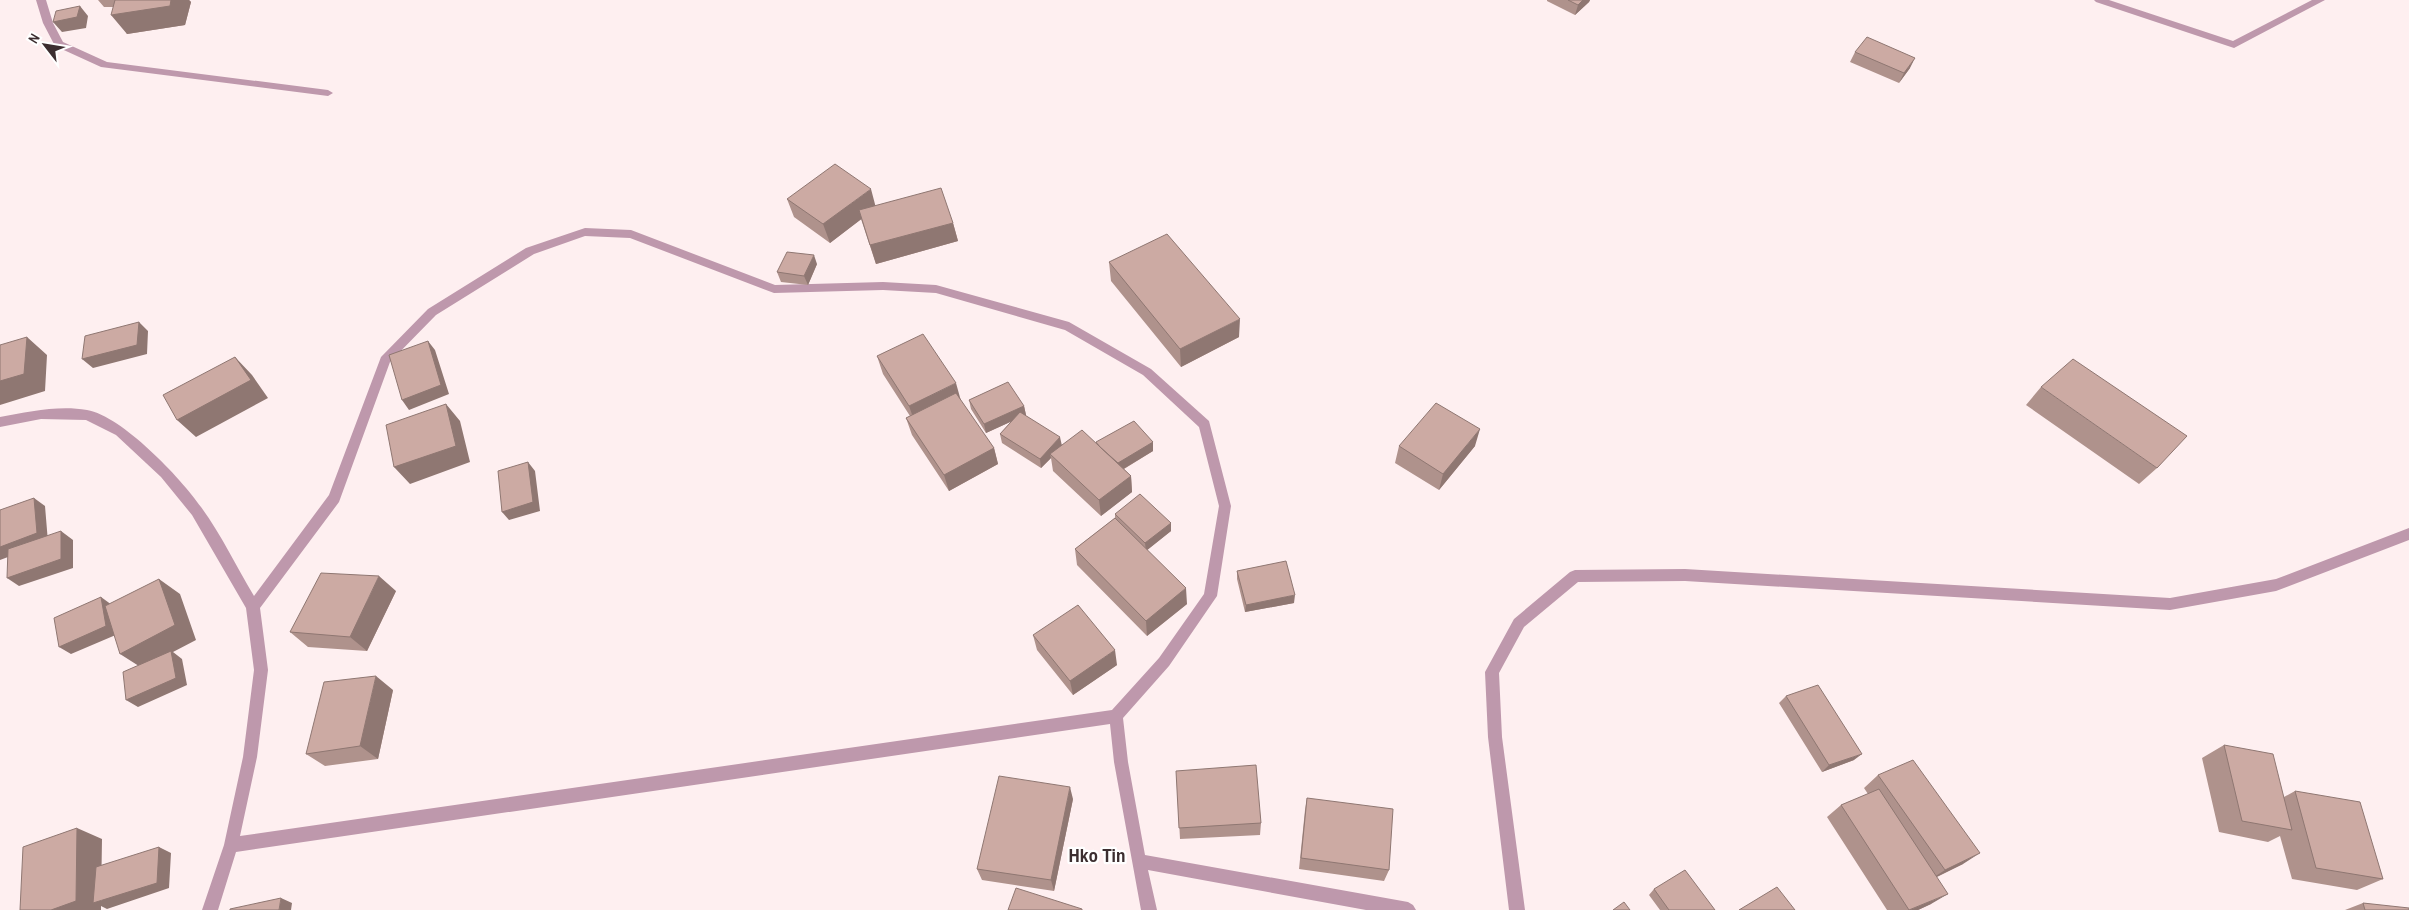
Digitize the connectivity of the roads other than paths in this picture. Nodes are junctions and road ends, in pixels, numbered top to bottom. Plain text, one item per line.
1 (41, 0) edge
2 (2099, 0) edge
3 (2320, 0) edge
4 (328, 93) dead end
5 (0, 422) edge
6 (2409, 534) edge
7 (253, 607) junction
8 (1116, 716) junction
9 (231, 845) junction
10 (1139, 860) junction
11 (210, 910) edge
12 (1149, 910) edge
13 (1408, 910) edge
14 (1517, 910) edge

1 - 4 street
2 - 3 street
5 - 7 street
6 - 14 street
7 - 8 street
7 - 9 street
8 - 9 street
8 - 10 street
9 - 11 street
10 - 12 street
10 - 13 street

